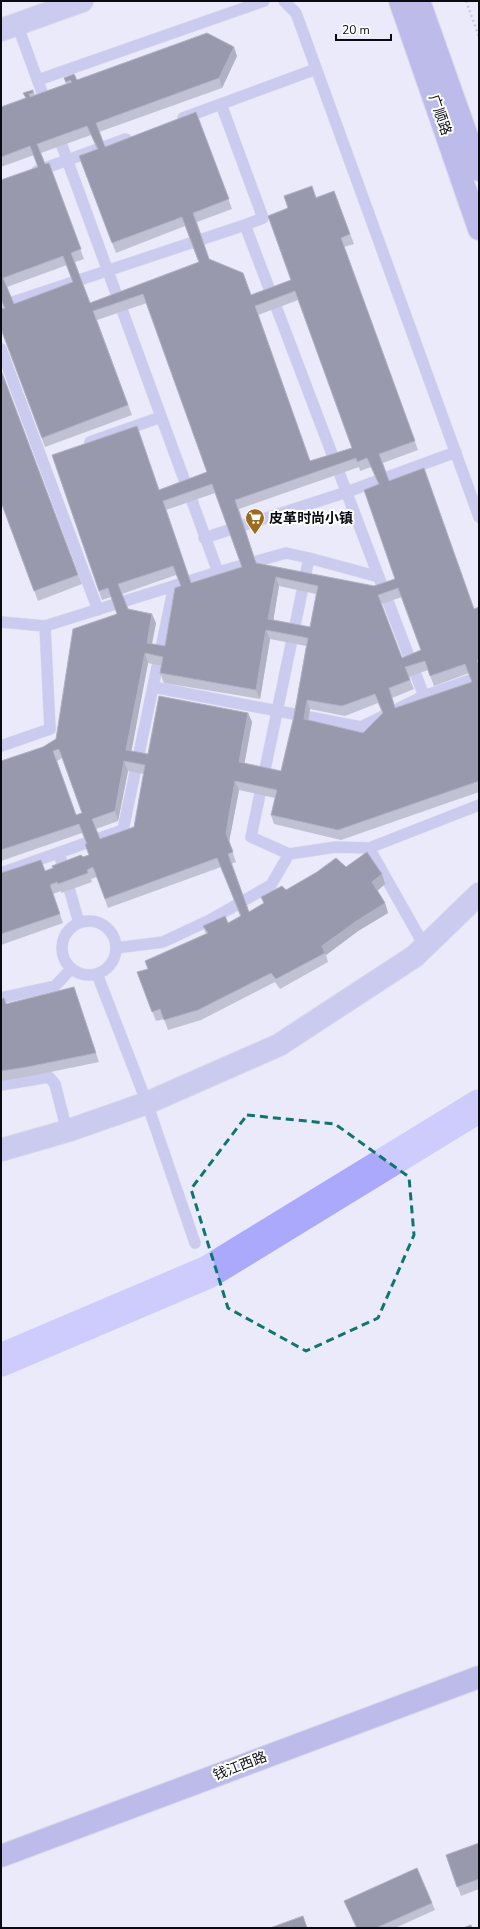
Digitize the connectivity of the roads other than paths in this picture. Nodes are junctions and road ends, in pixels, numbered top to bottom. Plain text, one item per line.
1 (82, 1) edge
2 (264, 1) edge
3 (284, 1) edge
4 (400, 1) edge
5 (419, 1) edge
6 (9, 27) edge
7 (316, 70) junction
8 (38, 80) junction
9 (221, 104) junction
10 (170, 123) edge
11 (133, 136) edge
12 (67, 160) junction
13 (479, 170) edge
14 (23, 176) edge
15 (245, 225) junction
16 (479, 229) edge
17 (107, 270) junction
18 (1, 306) edge
19 (1, 349) edge
20 (161, 417) junction
21 (79, 446) edge
22 (456, 452) junction
23 (347, 492) junction
24 (479, 517) edge
25 (204, 538) junction
26 (308, 558) junction
27 (218, 572) junction
28 (379, 577) junction
29 (174, 586) junction
30 (98, 610) junction
31 (1, 622) edge
32 (45, 626) junction
33 (479, 677) edge
34 (153, 687) junction
35 (424, 696) junction
36 (277, 712) junction
37 (1, 746) edge
38 (479, 805) edge
39 (369, 848) junction
40 (59, 853) junction
41 (289, 854) junction
42 (1, 873) edge
43 (479, 894) edge
44 (80, 923) junction
45 (425, 947) junction
46 (116, 948) junction
47 (71, 969) junction
48 (97, 974) junction
49 (1, 998) edge
50 (1, 1086) edge
51 (147, 1103) junction
52 (67, 1131) junction
53 (1, 1150) edge
54 (195, 1243) dead end
55 (479, 1677) edge
56 (1, 1856) edge

1 - 6 street
2 - 8 lane
3 - 7 lane
4 - 16 main road, 广顺路
5 - 13 main road, 广顺路
6 - 8 lane
7 - 9 lane
7 - 22 lane
8 - 12 lane
9 - 10 lane
9 - 15 lane
11 - 12 lane
12 - 14 lane
12 - 17 lane
15 - 17 lane
15 - 23 lane
17 - 18 lane
17 - 20 lane
19 - 30 lane
20 - 21 lane
20 - 25 lane
22 - 23 lane
22 - 24 lane
23 - 25 lane
23 - 28 lane
25 - 27 lane
26 - 27 lane
26 - 28 lane
26 - 36 lane
27 - 29 lane
28 - 35 lane
29 - 30 lane
29 - 34 lane
30 - 32 lane
31 - 32 lane
32 - 37 lane
33 - 35 lane
34 - 36 lane
34 - 40 lane
35 - 36 lane
36 - 41 lane
38 - 39 lane
39 - 41 lane
39 - 45 lane
40 - 42 lane
40 - 44 lane
41 - 46 lane
43 - 45 street
44 - 46 lane
44 - 47 lane
45 - 51 street
46 - 48 lane
47 - 48 lane
47 - 49 lane
48 - 51 lane
50 - 52 lane
51 - 52 street
51 - 54 lane
52 - 53 street
55 - 56 main road, 钱江西路

